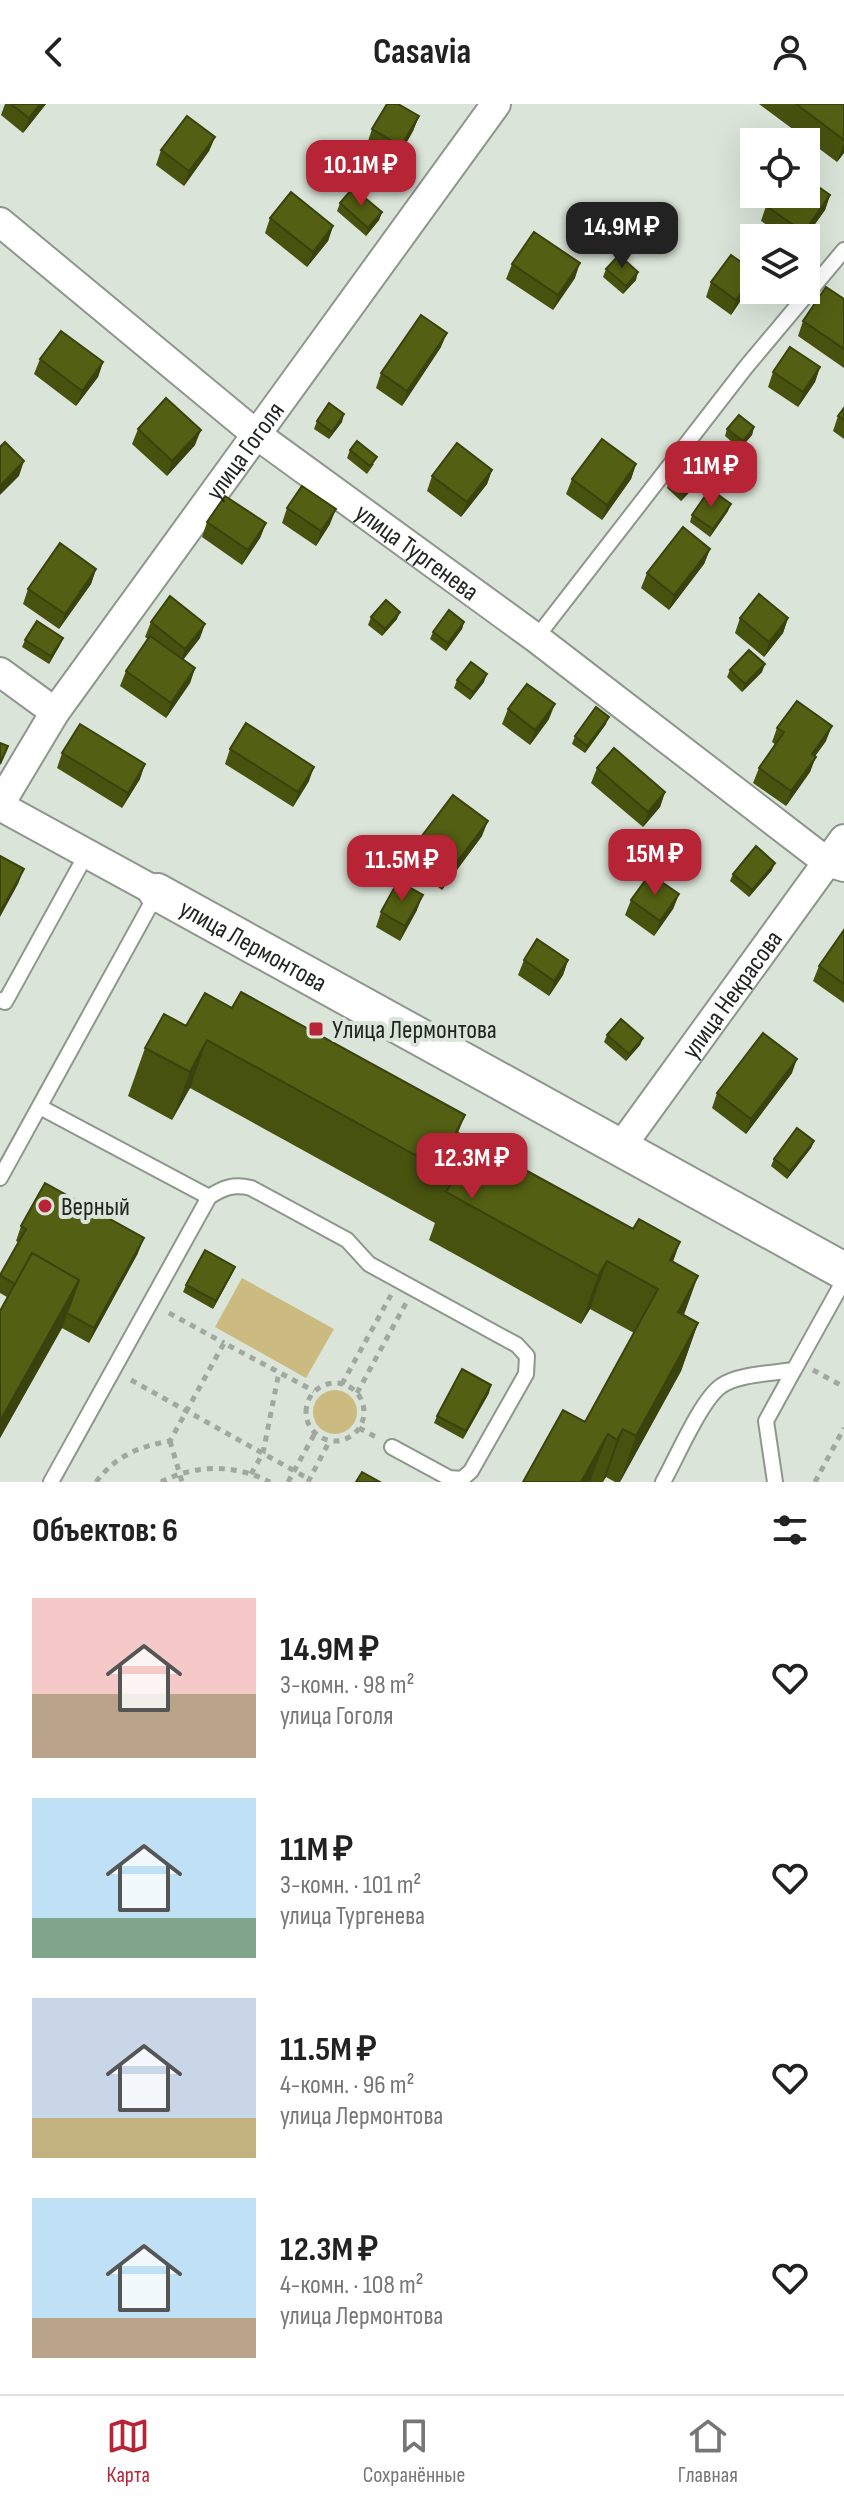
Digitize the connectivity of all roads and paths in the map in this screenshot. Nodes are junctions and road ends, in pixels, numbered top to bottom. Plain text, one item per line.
1 (496, 104) edge
2 (0, 222) edge
3 (844, 250) edge
4 (257, 435) junction
5 (536, 638) junction
6 (0, 672) edge
7 (55, 712) junction
8 (0, 805) edge
9 (844, 839) edge
10 (87, 853) junction
11 (835, 864) edge
12 (157, 892) junction
13 (2, 1004) edge
14 (40, 1107) junction
15 (620, 1148) junction
16 (0, 1178) edge
17 (209, 1197) junction
18 (844, 1271) edge
19 (844, 1280) edge
20 (399, 1281) junction
21 (414, 1289) junction
22 (150, 1303) junction
23 (224, 1343) junction
24 (796, 1366) junction
25 (113, 1369) junction
26 (279, 1372) junction
27 (342, 1384) junction
28 (844, 1387) edge
29 (314, 1391) junction
30 (357, 1393) junction
31 (186, 1410) junction
32 (844, 1428) edge
33 (315, 1433) junction
34 (330, 1440) junction
35 (170, 1441) junction
36 (392, 1447) dead end
37 (263, 1453) junction
38 (294, 1470) junction
39 (180, 1474) junction
40 (251, 1474) junction
41 (309, 1480) edge
42 (51, 1482) edge
43 (96, 1482) edge
44 (161, 1482) edge
45 (182, 1482) edge
46 (270, 1482) edge
47 (288, 1482) edge
48 (663, 1482) edge
49 (775, 1482) edge
50 (815, 1482) edge

1 - 4 street, улица Гоголя
2 - 4 street, улица Тургенева
3 - 5 lane
4 - 5 street, улица Тургенева
4 - 7 street, улица Гоголя
5 - 11 street, улица Тургенева
6 - 7 street
7 - 8 street, улица Гоголя
8 - 10 street, улица Лермонтова
9 - 11 street, улица Некрасова
10 - 12 street, улица Лермонтова
10 - 13 lane
11 - 15 street, улица Некрасова
12 - 14 lane
12 - 15 street, улица Лермонтова
14 - 16 lane
14 - 17 lane
15 - 18 street, улица Лермонтова
17 - 20 lane
17 - 22 lane
19 - 24 lane
20 - 21 lane
20 - 27 path
21 - 30 path
21 - 36 lane
22 - 23 path
22 - 25 lane
23 - 26 path
23 - 31 path
24 - 28 path
24 - 48 lane
24 - 49 lane
25 - 31 path
25 - 42 lane
26 - 29 path
26 - 37 path
27 - 29 path
27 - 30 path
29 - 33 path
30 - 34 path
31 - 35 path
31 - 37 path
32 - 50 path
33 - 34 path
33 - 38 path
34 - 41 path
35 - 39 path
35 - 43 path
37 - 38 path
37 - 40 path
38 - 41 path
38 - 47 path
39 - 40 path
39 - 44 path
39 - 45 path
40 - 46 path

